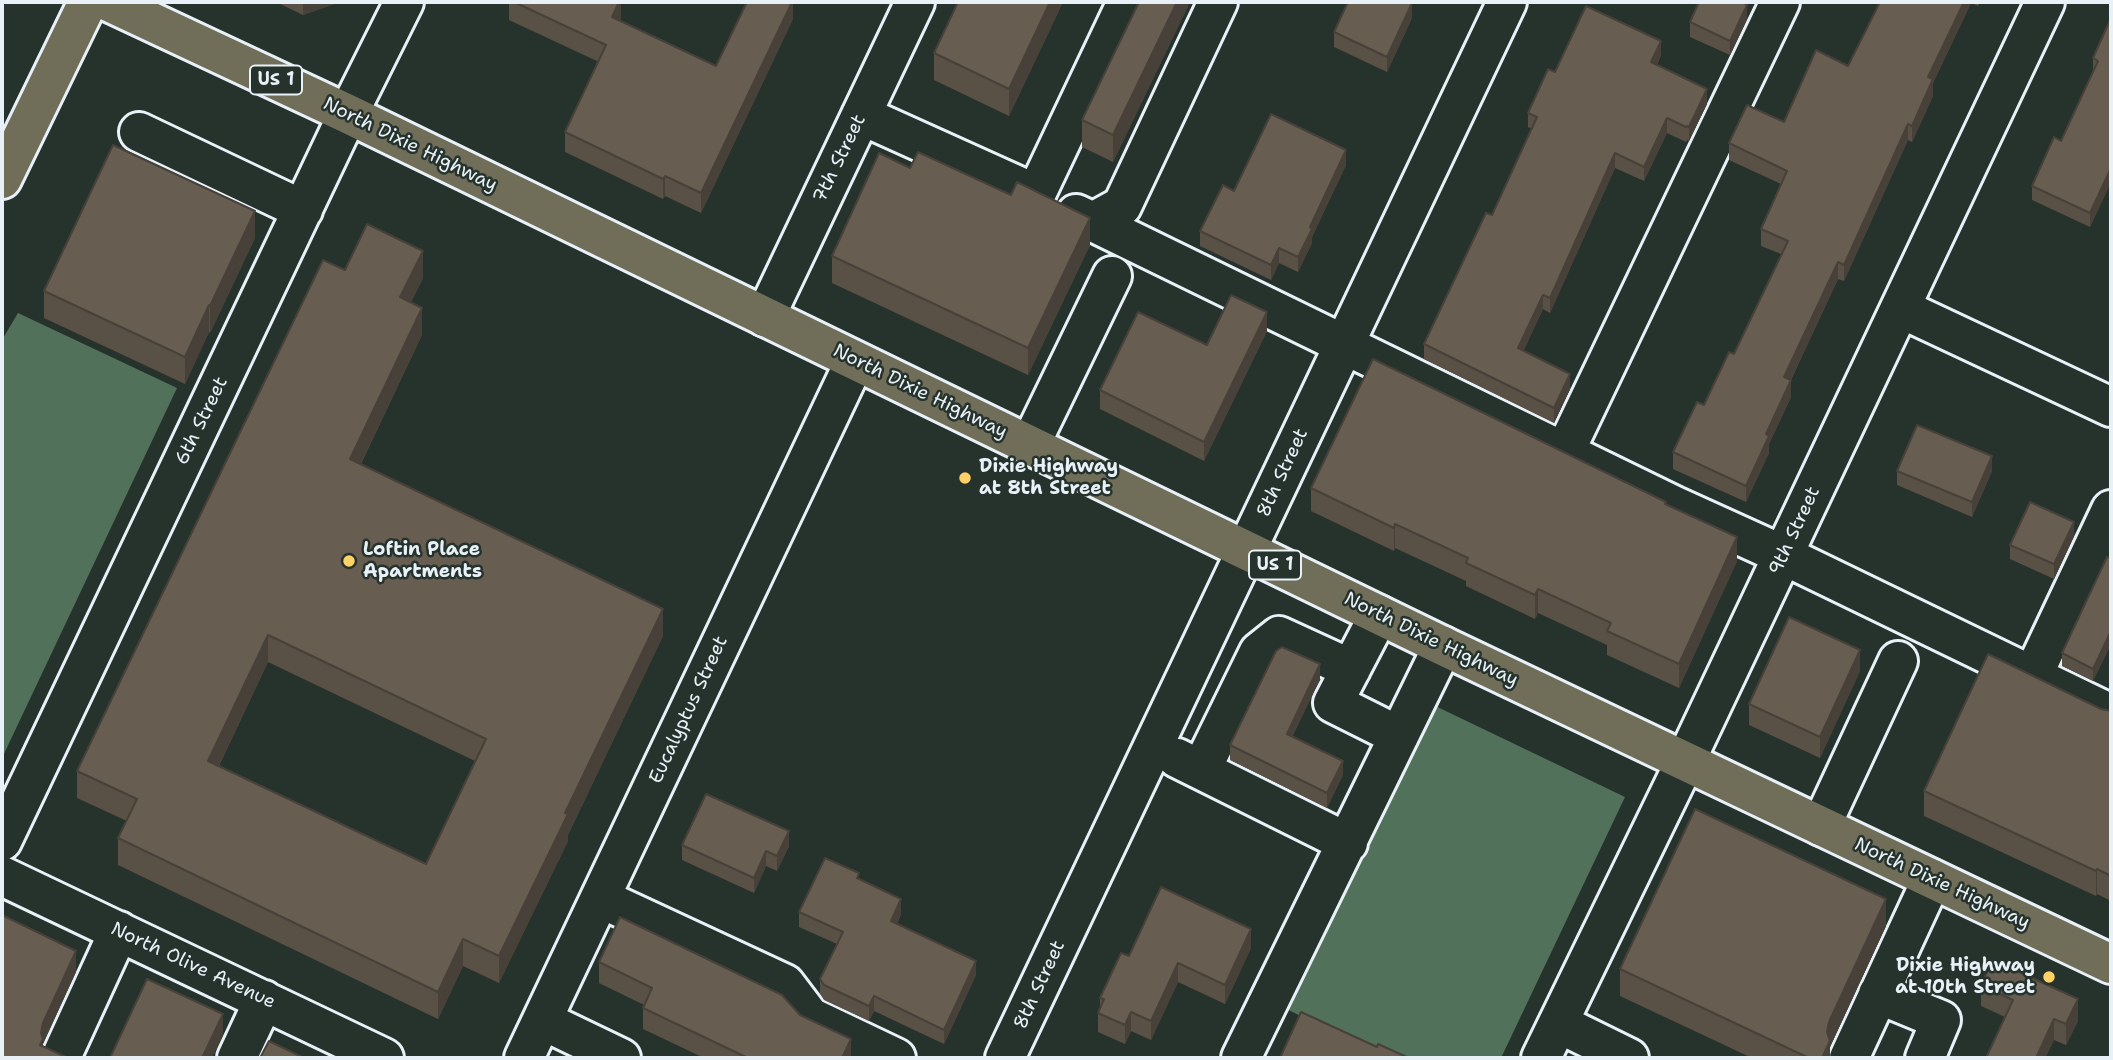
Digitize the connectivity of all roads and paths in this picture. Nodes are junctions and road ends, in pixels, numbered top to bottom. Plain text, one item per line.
1 (88, 2) edge
2 (108, 2) edge
3 (404, 2) edge
4 (915, 2) edge
5 (1127, 2) edge
6 (1218, 2) edge
7 (1507, 2) edge
8 (1780, 2) edge
9 (2045, 2) edge
10 (348, 114) junction
11 (861, 115) junction
12 (139, 132) dead end
13 (2, 180) edge
14 (1036, 194) junction
15 (303, 210) junction
16 (1093, 222) junction
17 (1112, 275) dead end
18 (1900, 308) junction
19 (765, 317) junction
20 (1343, 345) junction
21 (855, 361) junction
22 (2111, 407) edge
23 (1030, 445) junction
24 (1565, 451) junction
25 (2111, 510) edge
26 (1246, 551) junction
27 (1783, 555) junction
28 (1379, 615) junction
29 (1443, 646) junction
30 (1898, 662) dead end
31 (1351, 669) junction
32 (2033, 675) junction
33 (1185, 678) junction
34 (1236, 701) junction
35 (2111, 714) edge
36 (1399, 736) junction
37 (1153, 746) junction
38 (1685, 762) junction
39 (1202, 770) junction
40 (1821, 827) junction
41 (2, 841) edge
42 (1348, 843) junction
43 (2, 876) edge
44 (1932, 879) junction
45 (600, 898) junction
46 (119, 931) junction
47 (2111, 964) edge
48 (1878, 994) junction
49 (264, 1000) junction
50 (542, 1020) junction
51 (1558, 1023) junction
52 (63, 1053) edge
53 (363, 1054) edge
54 (237, 1058) edge
55 (524, 1058) edge
56 (621, 1058) edge
57 (896, 1058) edge
58 (1005, 1058) edge
59 (1241, 1058) edge
60 (1541, 1058) edge
61 (1629, 1058) edge
62 (1849, 1058) edge
63 (1925, 1058) edge

1 - 13 main road
2 - 10 main road, North Dixie Highway / US 1
3 - 10 street, 6th Street
4 - 11 street, 7th Street
5 - 14 street
6 - 16 street
7 - 20 street, 8th Street
8 - 24 street
9 - 18 street, 9th Street
10 - 15 street, 6th Street
10 - 19 main road, North Dixie Highway / US 1
11 - 14 street
11 - 19 street, 7th Street
12 - 15 street
14 - 16 street
15 - 41 street, 6th Street
16 - 20 street
17 - 23 street
18 - 22 street
18 - 27 street, 9th Street
19 - 21 main road, North Dixie Highway / US 1
20 - 24 street
20 - 26 street, 8th Street
21 - 23 main road, North Dixie Highway / US 1
21 - 45 street, Eucalyptus Street
23 - 26 main road, North Dixie Highway / US 1
24 - 27 street
25 - 32 street
26 - 28 main road, North Dixie Highway / US 1
26 - 33 street, 8th Street
27 - 32 street
27 - 38 street, 9th Street
28 - 29 main road, North Dixie Highway / US 1
28 - 31 street
29 - 36 street
29 - 38 main road, North Dixie Highway / US 1
30 - 40 street
31 - 34 street
31 - 36 street
32 - 35 street
33 - 34 street
33 - 37 street, 8th Street
34 - 39 street
36 - 42 street
37 - 39 street
37 - 58 street, 8th Street
38 - 40 main road, North Dixie Highway / US 1
38 - 51 street, 9th Street
39 - 42 street
40 - 44 main road, North Dixie Highway / US 1
42 - 59 street
43 - 46 street, North Olive Avenue
44 - 47 main road, North Dixie Highway / US 1
44 - 48 street
45 - 50 street, Eucalyptus Street
45 - 57 street
46 - 49 street, North Olive Avenue
46 - 52 street
48 - 62 street
48 - 63 street
49 - 53 street, North Olive Avenue
49 - 54 street
50 - 55 street, Eucalyptus Street
50 - 56 street
51 - 60 street, 9th Street
51 - 61 street

